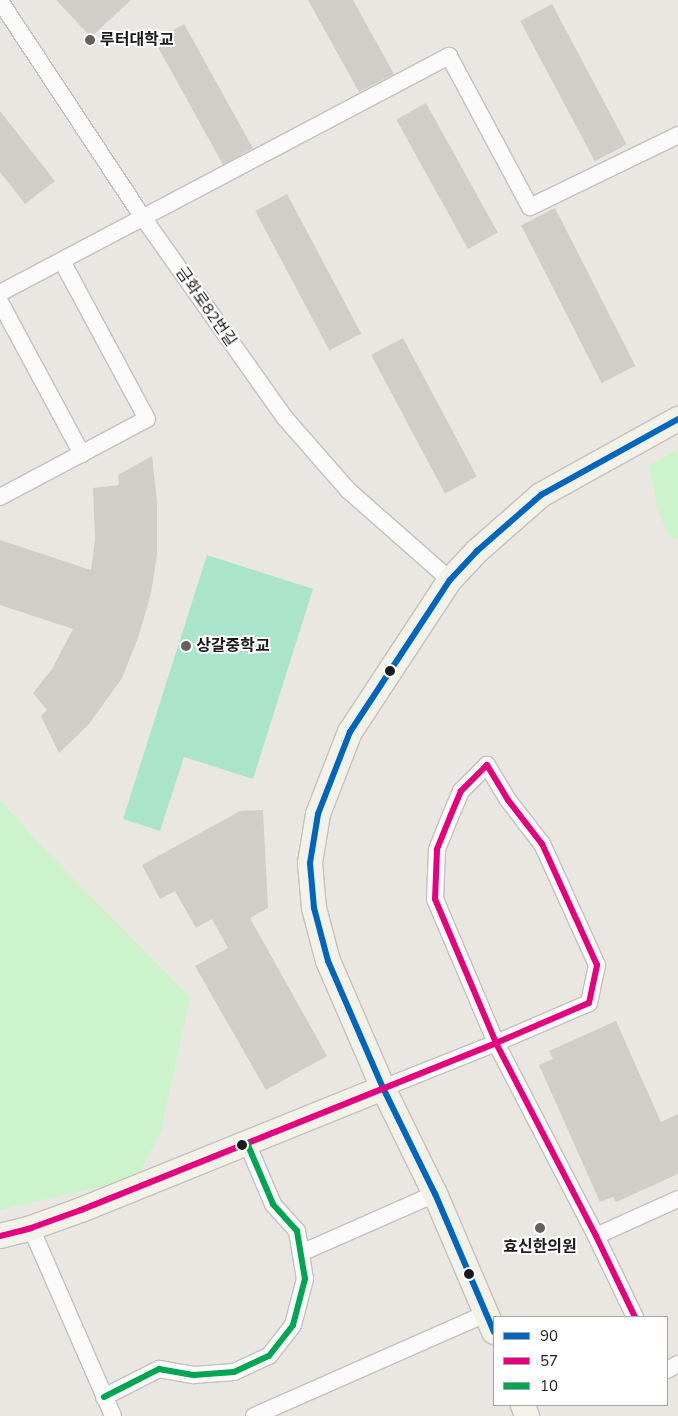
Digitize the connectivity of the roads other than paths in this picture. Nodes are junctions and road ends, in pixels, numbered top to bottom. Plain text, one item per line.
1 (0, 1) edge
2 (678, 135) edge
3 (144, 219) junction
4 (62, 261) junction
5 (0, 293) edge
6 (0, 302) edge
7 (678, 419) edge
8 (82, 454) junction
9 (0, 497) edge
10 (450, 580) junction
11 (496, 1043) junction
12 (383, 1088) junction
13 (247, 1143) junction
14 (435, 1194) junction
15 (678, 1199) edge
16 (31, 1228) junction
17 (0, 1236) edge
18 (596, 1236) junction
19 (301, 1253) junction
20 (634, 1316) edge
21 (490, 1322) edge
22 (104, 1397) junction
23 (113, 1416) edge
24 (254, 1416) edge

1 - 3 street, 금화로82번길
2 - 3 street
3 - 4 street
3 - 10 street, 금화로82번길
4 - 5 street
4 - 8 street
6 - 8 street
7 - 10 street
8 - 9 street
10 - 12 street
11 - 11 street
11 - 12 street
11 - 18 street
12 - 13 street
12 - 14 street
13 - 16 street
13 - 19 street
14 - 19 street
14 - 21 street
15 - 18 street
16 - 17 street
16 - 22 street
18 - 20 street
19 - 22 street
21 - 24 street
22 - 23 street

